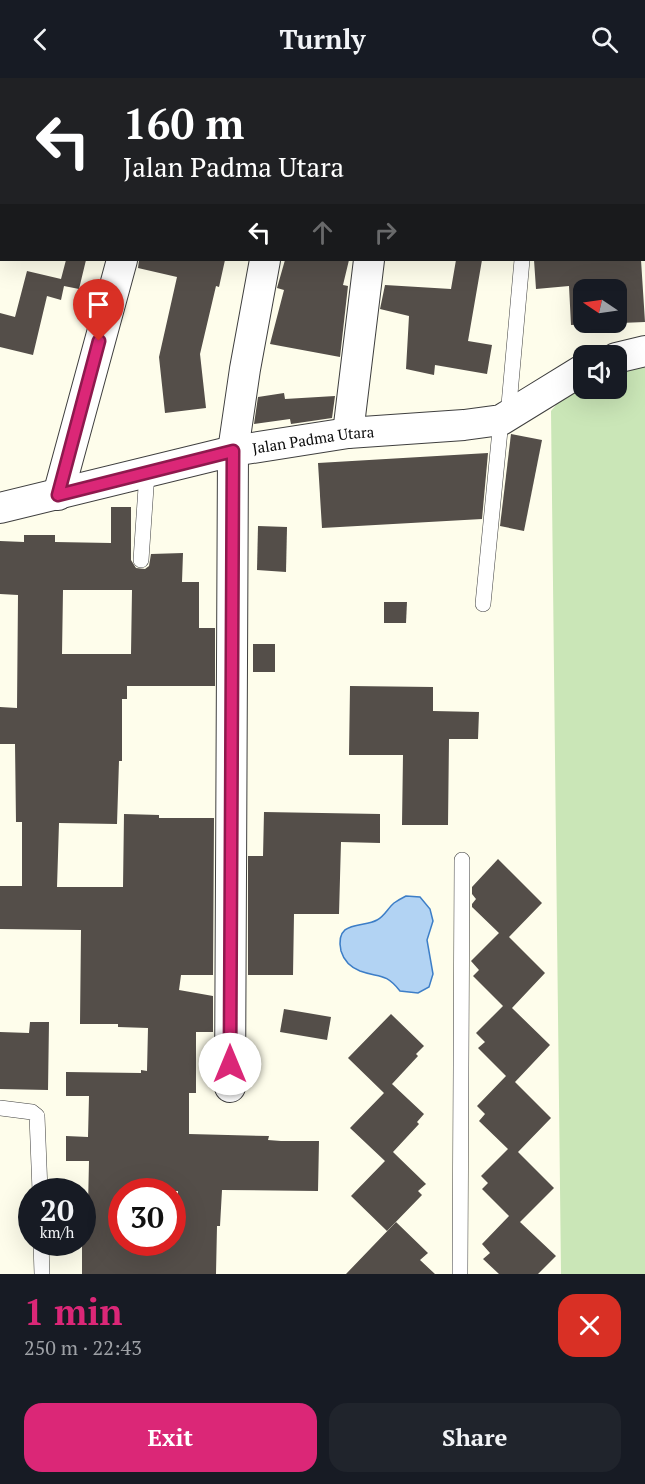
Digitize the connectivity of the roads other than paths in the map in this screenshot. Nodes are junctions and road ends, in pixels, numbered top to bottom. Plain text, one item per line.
1 (122, 261) edge
2 (265, 261) edge
3 (369, 261) edge
4 (522, 261) edge
5 (645, 351) edge
6 (627, 355) edge
7 (573, 376) edge
8 (505, 418) junction
9 (348, 434) junction
10 (233, 451) junction
11 (147, 473) junction
12 (58, 495) junction
13 (0, 508) edge
14 (141, 560) dead end
15 (483, 604) dead end
16 (462, 860) dead end
17 (230, 1088) dead end
18 (0, 1108) edge
19 (39, 1178) edge
20 (41, 1256) edge
21 (42, 1274) edge
22 (460, 1274) edge

1 - 12 street
2 - 10 street
3 - 9 street
4 - 8 lane
5 - 6 street
7 - 8 street, Jalan Padma Utara
8 - 9 street, Jalan Padma Utara
8 - 15 lane
9 - 10 street, Jalan Padma Utara
10 - 11 street, Jalan Padma Utara
10 - 17 street
11 - 12 street, Jalan Padma Utara
11 - 14 lane
12 - 13 street, Jalan Padma Utara
16 - 22 lane
18 - 19 lane
20 - 21 lane

